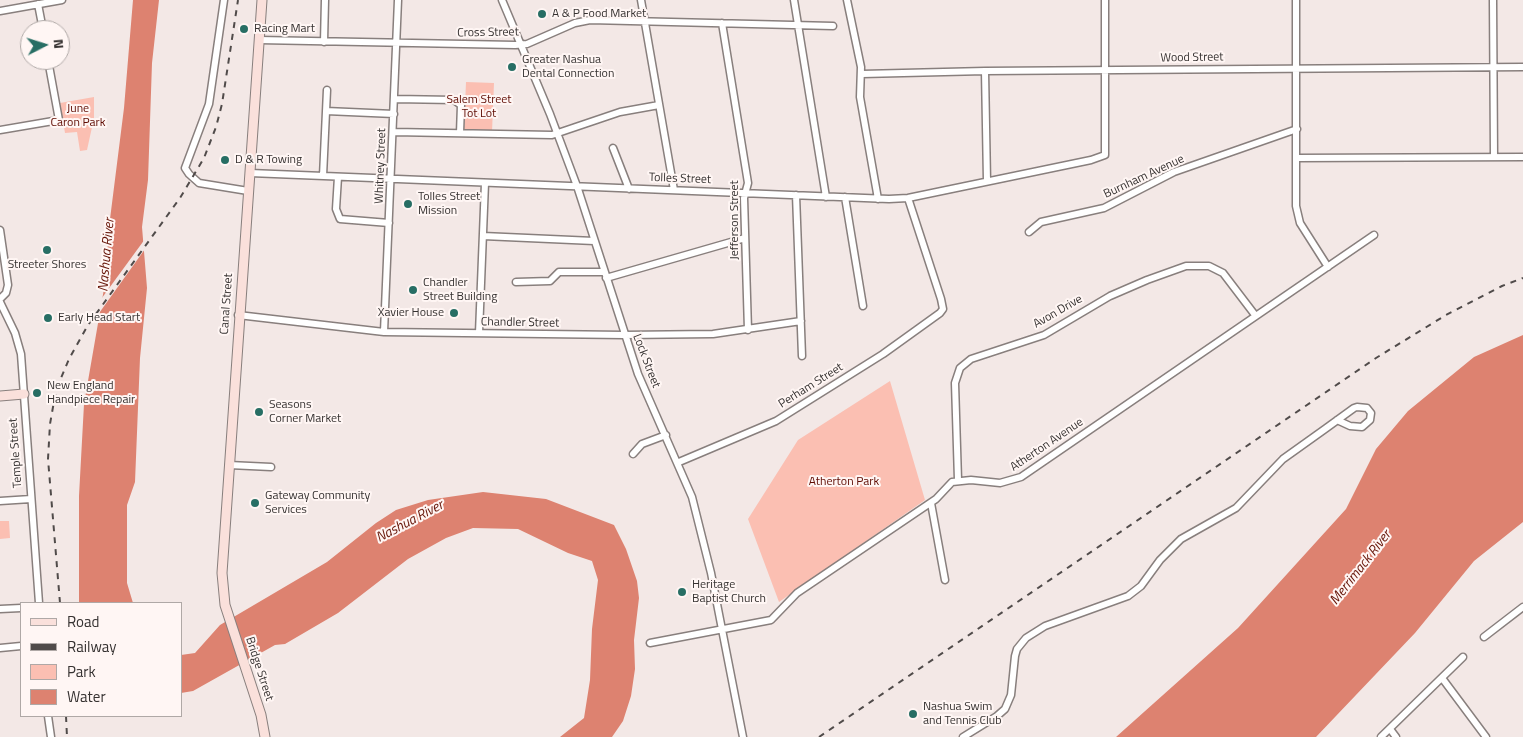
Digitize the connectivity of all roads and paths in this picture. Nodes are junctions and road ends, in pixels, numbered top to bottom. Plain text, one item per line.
1 (62, 0) edge
2 (224, 0) edge
3 (262, 0) edge
4 (325, 0) edge
5 (398, 0) edge
6 (502, 0) edge
7 (641, 0) edge
8 (794, 0) edge
9 (847, 0) edge
10 (1105, 0) edge
11 (1296, 0) edge
12 (1493, 0) edge
13 (38, 4) junction
14 (0, 11) edge
15 (41, 20) edge
16 (645, 21) junction
17 (722, 23) junction
18 (798, 25) junction
19 (833, 26) dead end
20 (259, 40) junction
21 (324, 42) junction
22 (396, 44) junction
23 (522, 44) junction
24 (1493, 67) junction
25 (1523, 67) edge
26 (1296, 68) junction
27 (50, 70) edge
28 (985, 71) junction
29 (1106, 71) junction
30 (862, 74) junction
31 (327, 90) dead end
32 (395, 99) junction
33 (659, 105) junction
34 (326, 111) junction
35 (394, 114) junction
36 (1297, 129) junction
37 (0, 130) edge
38 (394, 132) junction
39 (460, 133) junction
40 (558, 134) junction
41 (613, 148) dead end
42 (1494, 157) junction
43 (1523, 157) edge
44 (1297, 158) junction
45 (250, 173) junction
46 (323, 176) junction
47 (338, 177) junction
48 (392, 178) junction
49 (987, 181) junction
50 (485, 183) junction
51 (577, 186) junction
52 (629, 189) junction
53 (674, 190) junction
54 (248, 191) junction
55 (746, 193) junction
56 (796, 195) junction
57 (826, 197) junction
58 (845, 197) junction
59 (908, 198) junction
60 (878, 199) junction
61 (390, 223) junction
62 (0, 230) edge
63 (1029, 232) dead end
64 (1374, 235) dead end
65 (483, 236) junction
66 (745, 238) junction
67 (594, 241) junction
68 (1328, 267) junction
69 (605, 275) junction
70 (516, 282) dead end
71 (1, 303) edge
72 (863, 306) dead end
73 (238, 315) junction
74 (1255, 315) junction
75 (801, 321) junction
76 (748, 330) junction
77 (384, 332) junction
78 (479, 333) junction
79 (624, 335) junction
80 (802, 356) dead end
81 (24, 394) junction
82 (0, 396) edge
83 (1337, 420) junction
84 (666, 435) junction
85 (633, 454) dead end
86 (679, 462) junction
87 (229, 465) junction
88 (271, 467) dead end
89 (958, 480) junction
90 (31, 499) junction
91 (0, 501) edge
92 (931, 503) junction
93 (945, 580) dead end
94 (38, 602) edge
95 (20, 608) edge
96 (1523, 608) edge
97 (0, 609) edge
98 (226, 610) joint
99 (723, 631) junction
100 (1484, 637) dead end
101 (650, 643) dead end
102 (20, 646) edge
103 (0, 648) edge
104 (1463, 657) dead end
105 (1442, 678) junction
106 (48, 717) edge
107 (1390, 729) junction
108 (51, 737) edge
109 (265, 737) edge
110 (743, 737) edge
111 (963, 737) edge
112 (1381, 737) edge
113 (1396, 737) edge
114 (1486, 737) edge

1 - 13 street
2 - 54 street
3 - 20 street, Canal Street
4 - 21 street
5 - 22 street, Whitney Street
6 - 23 street, Lock Street
7 - 16 street
8 - 18 street
9 - 30 street
10 - 29 street
11 - 26 street
12 - 24 street
13 - 14 street
13 - 15 street
16 - 17 street, Cross Street
16 - 23 street, Cross Street
16 - 33 street
17 - 18 street, Cross Street
17 - 55 street, Jefferson Street
18 - 19 street, Cross Street
18 - 57 street
20 - 21 street, Cross Street
20 - 45 street, Canal Street
21 - 22 street, Cross Street
22 - 23 street, Cross Street
22 - 32 street, Whitney Street
23 - 40 street, Lock Street
24 - 25 street, Wood Street
24 - 26 street, Wood Street
24 - 42 street
26 - 29 street, Wood Street
26 - 36 street
27 - 37 street
28 - 29 street, Wood Street
28 - 30 street, Wood Street
28 - 49 street
29 - 49 street, Tolles Street
30 - 60 street
31 - 34 street
32 - 35 street, Whitney Street
32 - 39 street
33 - 40 street
33 - 53 street
34 - 35 street
34 - 46 street
35 - 38 street, Whitney Street
36 - 44 street
36 - 63 street, Burnham Avenue
38 - 39 street
38 - 48 street, Whitney Street
39 - 40 street
40 - 51 street, Lock Street
41 - 52 street
42 - 43 street
42 - 44 street
44 - 68 street
45 - 46 street, Tolles Street
45 - 54 street, Canal Street
46 - 47 street, Tolles Street
47 - 48 street, Tolles Street
47 - 61 street
48 - 50 street, Tolles Street
48 - 61 street, Whitney Street
49 - 59 street, Tolles Street
50 - 51 street, Tolles Street
50 - 65 street
51 - 52 street, Tolles Street
51 - 67 street, Lock Street
52 - 53 street, Tolles Street
53 - 55 street, Tolles Street
54 - 73 street, Canal Street
55 - 56 street, Tolles Street
55 - 66 street, Jefferson Street
56 - 57 street, Tolles Street
56 - 75 street
57 - 58 street, Tolles Street
58 - 60 street, Tolles Street
58 - 72 street
59 - 60 street, Tolles Street
59 - 86 street, Perham Street
61 - 77 street, Whitney Street
62 - 71 street, Temple Street
64 - 68 street, Atherton Avenue
65 - 67 street
65 - 78 street
66 - 69 street
66 - 76 street, Jefferson Street
67 - 69 street, Lock Street
68 - 74 street, Atherton Avenue
69 - 70 street
69 - 79 street, Lock Street
71 - 81 street, Temple Street
73 - 77 street, Chandler Street
73 - 87 street, Canal Street
74 - 89 street, Atherton Avenue
74 - 89 street, Avon Drive
75 - 76 street, Chandler Street
75 - 80 street
76 - 79 street, Chandler Street
77 - 78 street, Chandler Street
78 - 79 street, Chandler Street
79 - 84 street, Lock Street
81 - 82 street
81 - 90 street, Temple Street
83 - 83 street
83 - 111 street
84 - 85 street
84 - 86 street, Lock Street
86 - 99 street, Lock Street
87 - 88 street
87 - 98 street, Canal Street
89 - 92 street
90 - 91 street
90 - 94 street, Temple Street
92 - 93 street
92 - 99 street
95 - 97 street
96 - 100 street
98 - 109 street, Bridge Street
99 - 101 street
99 - 110 street, Lock Street
102 - 103 street
104 - 105 street
105 - 107 street
105 - 114 street
106 - 108 street
107 - 112 street
107 - 113 street

